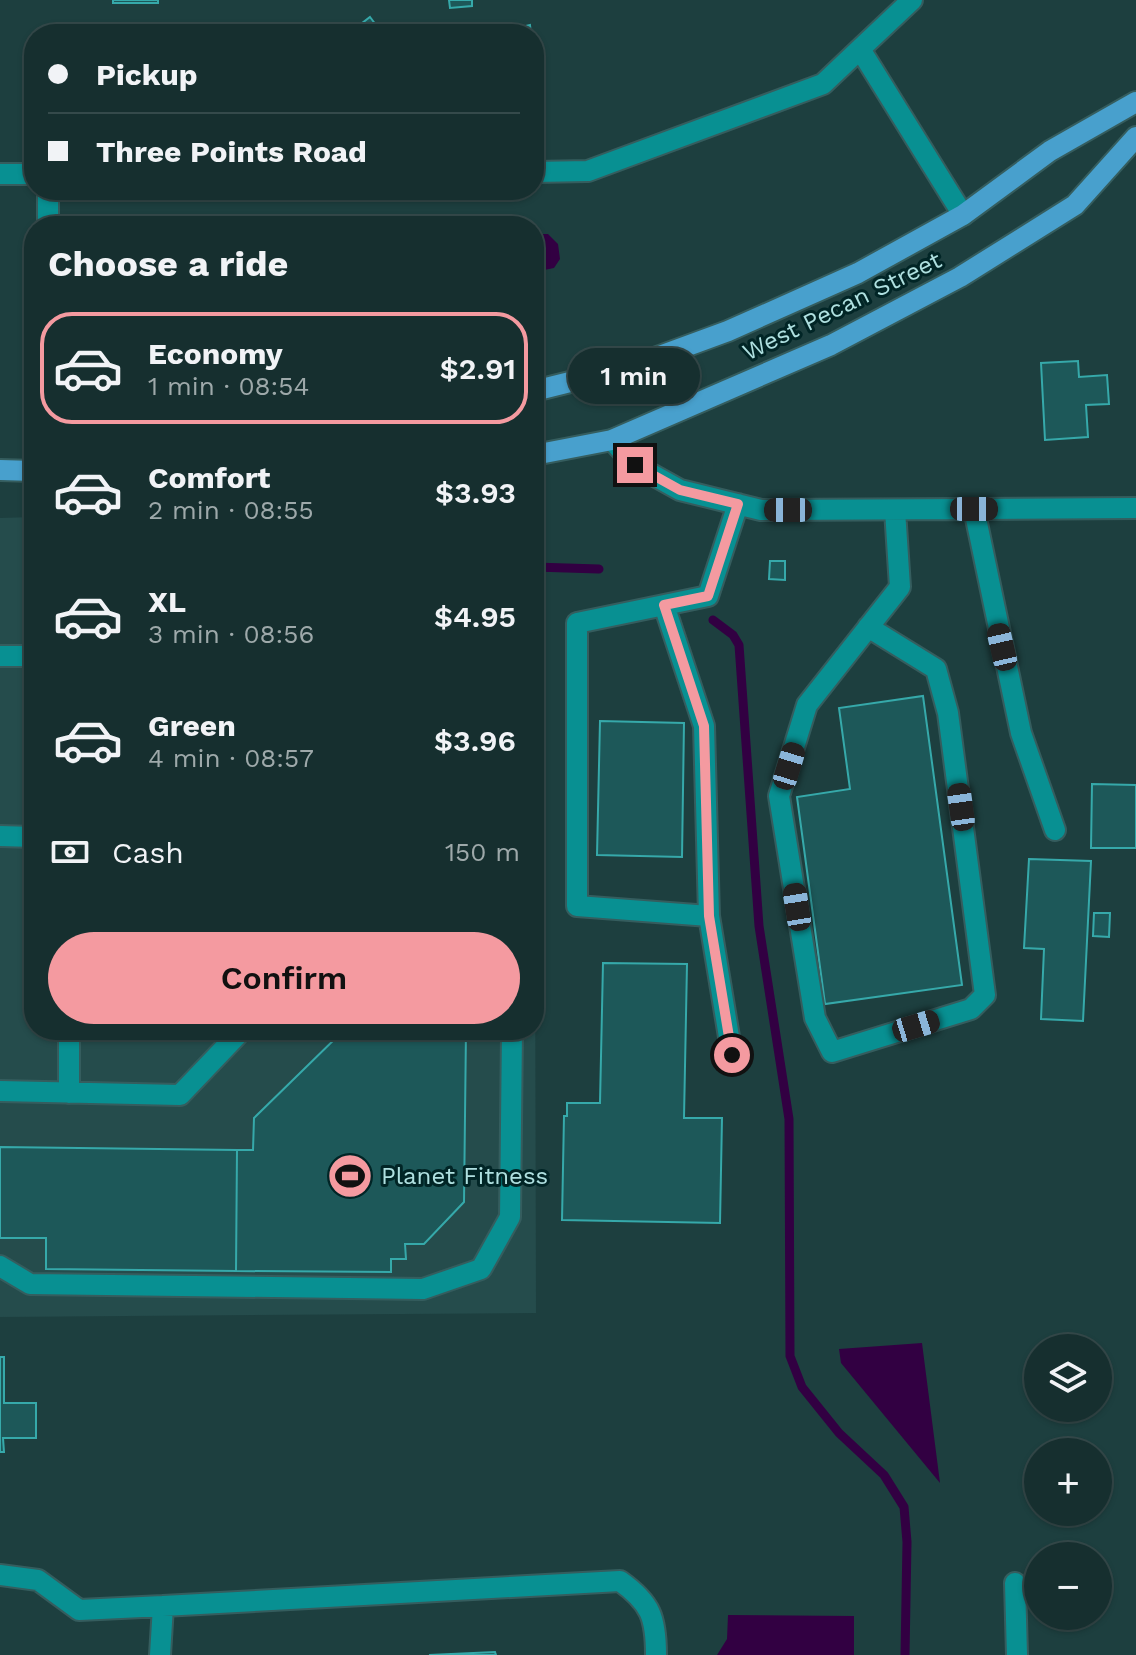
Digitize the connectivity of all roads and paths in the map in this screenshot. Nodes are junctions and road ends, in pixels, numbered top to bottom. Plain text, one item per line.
1 (912, 0) edge
2 (860, 49) junction
3 (1136, 102) edge
4 (1136, 137) edge
5 (544, 172) edge
6 (0, 174) edge
7 (24, 174) edge
8 (963, 215) junction
9 (544, 388) edge
10 (612, 440) junction
11 (544, 453) edge
12 (0, 470) edge
13 (24, 471) edge
14 (738, 504) junction
15 (1136, 508) edge
16 (974, 509) junction
17 (895, 510) junction
18 (664, 605) junction
19 (868, 627) junction
20 (0, 656) edge
21 (24, 656) edge
22 (1055, 830) dead end
23 (0, 836) edge
24 (24, 837) edge
25 (709, 916) junction
26 (69, 1040) edge
27 (232, 1040) edge
28 (512, 1040) edge
29 (732, 1055) dead end
30 (0, 1091) edge
31 (69, 1093) junction
32 (0, 1266) edge
33 (0, 1575) edge
34 (1015, 1583) dead end
35 (163, 1606) junction
36 (160, 1655) edge
37 (656, 1655) edge
38 (1017, 1655) edge

1 - 2 street
2 - 5 street
2 - 8 street
3 - 8 main road, West Pecan Street
4 - 10 main road, West Pecan Street
6 - 7 street
8 - 9 main road, West Pecan Street
10 - 11 main road, West Pecan Street
10 - 14 street
12 - 13 main road
14 - 17 street
14 - 18 street
15 - 16 street
16 - 17 street
16 - 22 street
17 - 19 street
18 - 25 street
18 - 25 street
19 - 19 street
20 - 21 street
23 - 24 street
25 - 29 street
26 - 31 street
27 - 31 street
28 - 32 street
30 - 31 street
33 - 35 street
34 - 38 street
35 - 36 street
35 - 37 street

